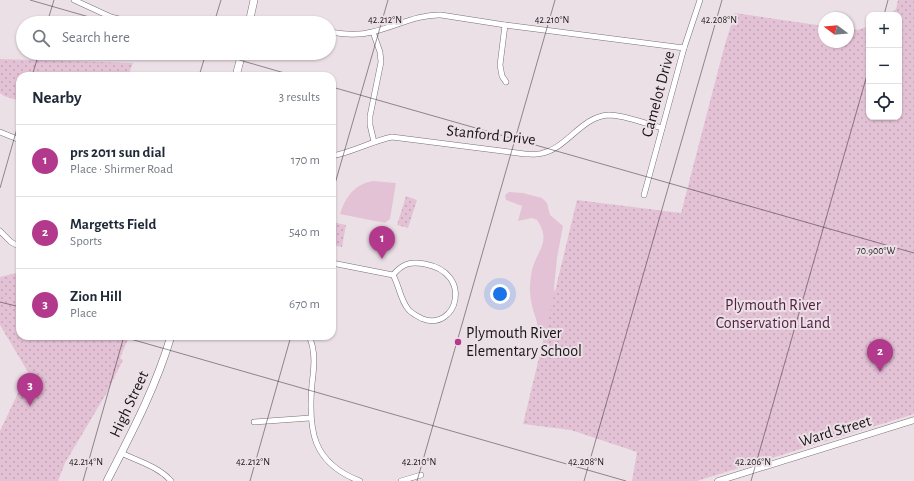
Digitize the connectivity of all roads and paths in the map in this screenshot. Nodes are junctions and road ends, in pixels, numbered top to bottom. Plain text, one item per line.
1 (74, 0) edge
2 (254, 0) edge
3 (700, 0) edge
4 (109, 16) edge
5 (250, 16) edge
6 (505, 25) junction
7 (373, 32) junction
8 (336, 33) edge
9 (684, 48) junction
10 (240, 60) edge
11 (237, 72) edge
12 (506, 82) dead end
13 (662, 128) junction
14 (0, 132) edge
15 (16, 138) edge
16 (374, 142) junction
17 (336, 155) edge
18 (644, 195) dead end
19 (0, 231) edge
20 (16, 245) edge
21 (336, 264) edge
22 (392, 275) junction
23 (170, 340) edge
24 (310, 340) edge
25 (310, 418) junction
26 (914, 420) edge
27 (254, 422) dead end
28 (121, 454) junction
29 (421, 475) dead end
30 (107, 481) edge
31 (172, 481) edge
32 (360, 481) edge
33 (401, 481) edge
34 (718, 481) edge

1 - 4 street
2 - 5 main road
3 - 9 street, Camelot Drive
6 - 7 street
6 - 9 street
6 - 12 street
7 - 8 street
7 - 16 street
9 - 13 street, Camelot Drive
10 - 11 main road
13 - 16 street, Stanford Drive
13 - 18 street, Camelot Drive
14 - 15 street
16 - 17 street, Stanford Drive
19 - 20 street
21 - 22 street
22 - 22 street
23 - 28 main road, High Street
24 - 25 street
25 - 27 street
25 - 32 street
26 - 34 street, Ward Street
28 - 30 main road, High Street
28 - 31 street
29 - 33 street

